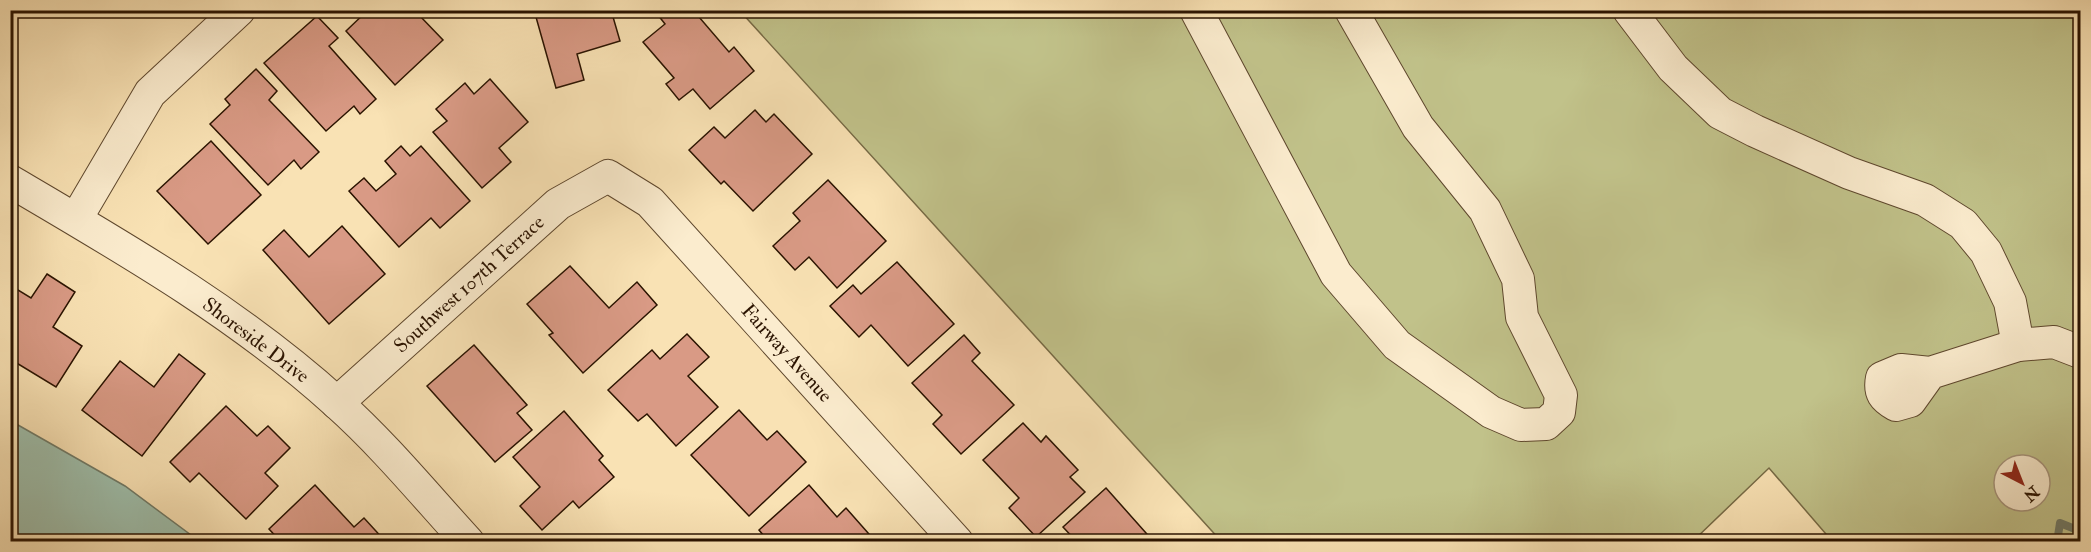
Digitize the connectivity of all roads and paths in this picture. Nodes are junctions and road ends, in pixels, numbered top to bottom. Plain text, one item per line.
1 (239, 10) edge
2 (1196, 10) edge
3 (1351, 10) edge
4 (1629, 10) edge
5 (608, 176) joint
6 (10, 181) edge
7 (76, 219) junction
8 (2018, 345) junction
9 (2080, 352) edge
10 (1930, 374) dead end
11 (337, 403) junction
12 (468, 542) edge
13 (957, 542) edge

1 - 7 street
2 - 3 street
4 - 8 street
5 - 11 street, Southwest 107th Terrace
5 - 13 street, Fairway Avenue
6 - 7 street, Shoreside Drive
7 - 11 street, Shoreside Drive
8 - 9 street
8 - 10 street
11 - 12 street, Shoreside Drive

